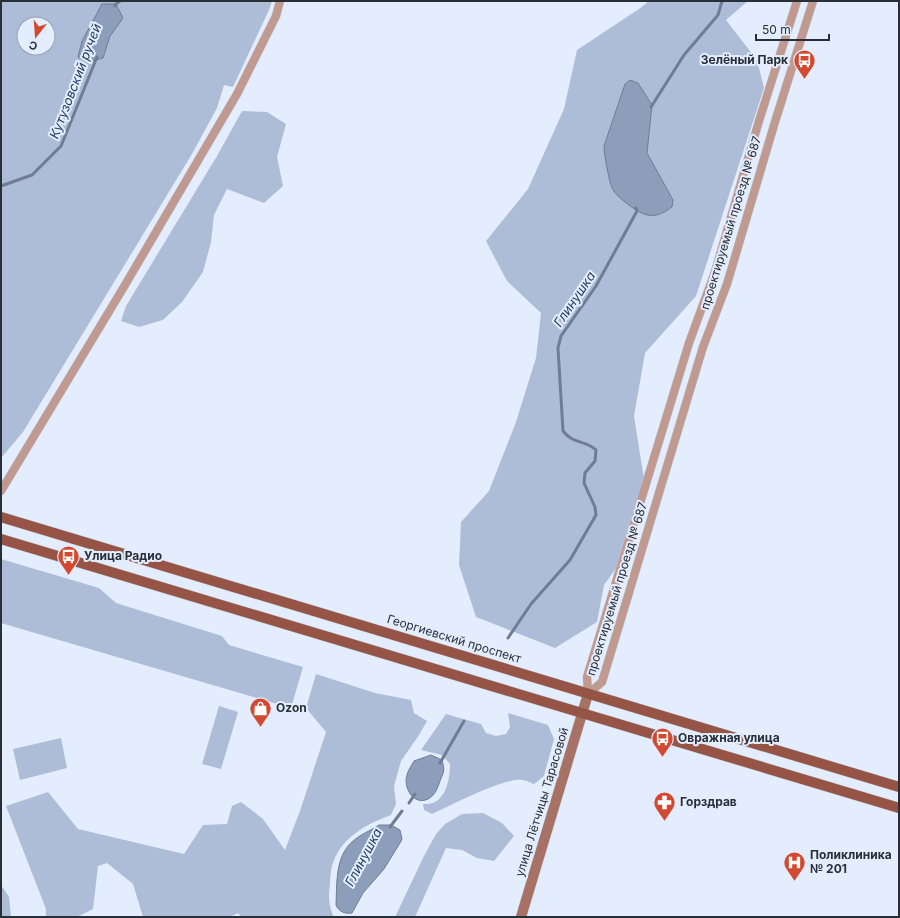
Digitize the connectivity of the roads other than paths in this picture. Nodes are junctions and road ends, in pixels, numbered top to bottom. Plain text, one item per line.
1 (280, 1) edge
2 (797, 1) edge
3 (813, 1) edge
4 (1, 491) edge
5 (1, 517) edge
6 (1, 539) edge
7 (588, 694) junction
8 (583, 712) junction
9 (899, 787) edge
10 (899, 808) edge
11 (521, 917) edge

1 - 4 street
2 - 7 street, проектируемый проезд № 687
3 - 7 street, проектируемый проезд № 687
5 - 7 main road, Георгиевский проспект
6 - 8 main road
7 - 8 main road, улица Лётчицы Тарасовой
7 - 9 main road, Георгиевский проспект
8 - 10 main road
8 - 11 main road, улица Лётчицы Тарасовой

